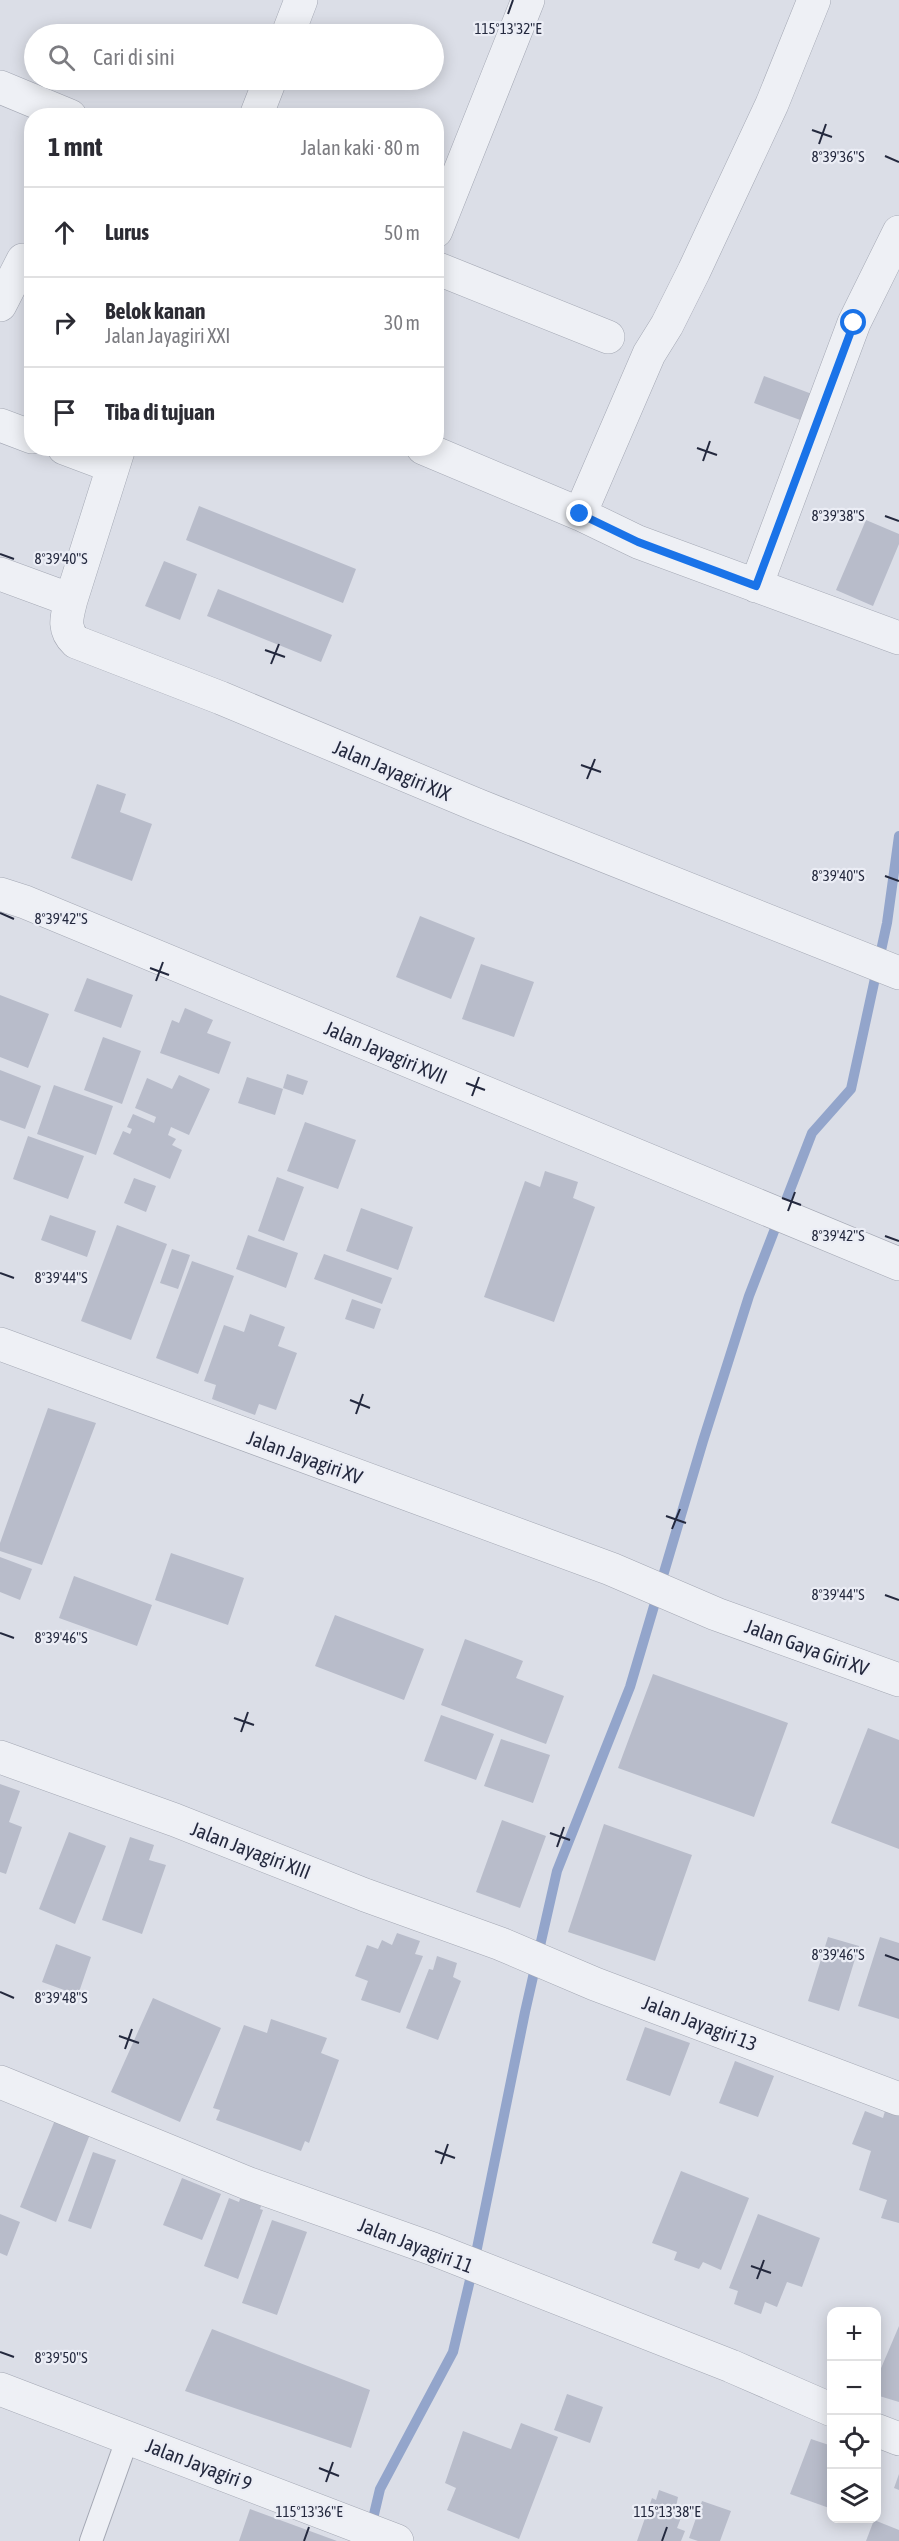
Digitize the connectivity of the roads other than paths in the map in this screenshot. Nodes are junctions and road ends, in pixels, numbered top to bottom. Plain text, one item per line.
1 (301, 0) edge
2 (528, 0) edge
3 (814, 0) edge
4 (292, 24) edge
5 (0, 87) edge
6 (266, 90) edge
7 (51, 108) edge
8 (259, 108) edge
9 (444, 211) edge
10 (899, 232) edge
11 (18, 257) edge
12 (444, 271) edge
13 (0, 305) edge
14 (608, 337) dead end
15 (0, 425) edge
16 (24, 434) edge
17 (442, 456) edge
18 (116, 457) edge
19 (580, 514) junction
20 (0, 574) edge
21 (756, 586) junction
22 (71, 600) junction
23 (899, 638) edge
24 (13, 898) edge
25 (899, 973) edge
26 (899, 1263) edge
27 (0, 1344) edge
28 (716, 1614) joint
29 (899, 1680) edge
30 (0, 1757) edge
31 (501, 1944) joint
32 (0, 2082) edge
33 (899, 2099) edge
34 (0, 2388) edge
35 (827, 2408) edge
36 (881, 2432) edge
37 (128, 2437) junction
38 (899, 2439) edge
39 (387, 2538) edge
40 (92, 2541) edge

1 - 4 street
2 - 9 street
3 - 19 street
5 - 7 street
6 - 8 street
10 - 21 street
11 - 13 street
12 - 14 street
15 - 16 street
17 - 19 street
18 - 22 street, Jalan Jayagiri XIX
19 - 21 street
20 - 22 street
21 - 23 street
22 - 25 street, Jalan Jayagiri XIX
24 - 26 street, Jalan Jayagiri XVII
27 - 28 street, Jalan Jayagiri XV
28 - 29 street, Jalan Gaya Giri XV
30 - 31 street, Jalan Jayagiri XIII
31 - 33 street, Jalan Jayagiri 13
32 - 35 street, Jalan Jayagiri 11
34 - 37 street, Jalan Jayagiri 9
36 - 38 street
37 - 39 street, Jalan Jayagiri 9
37 - 40 lane

